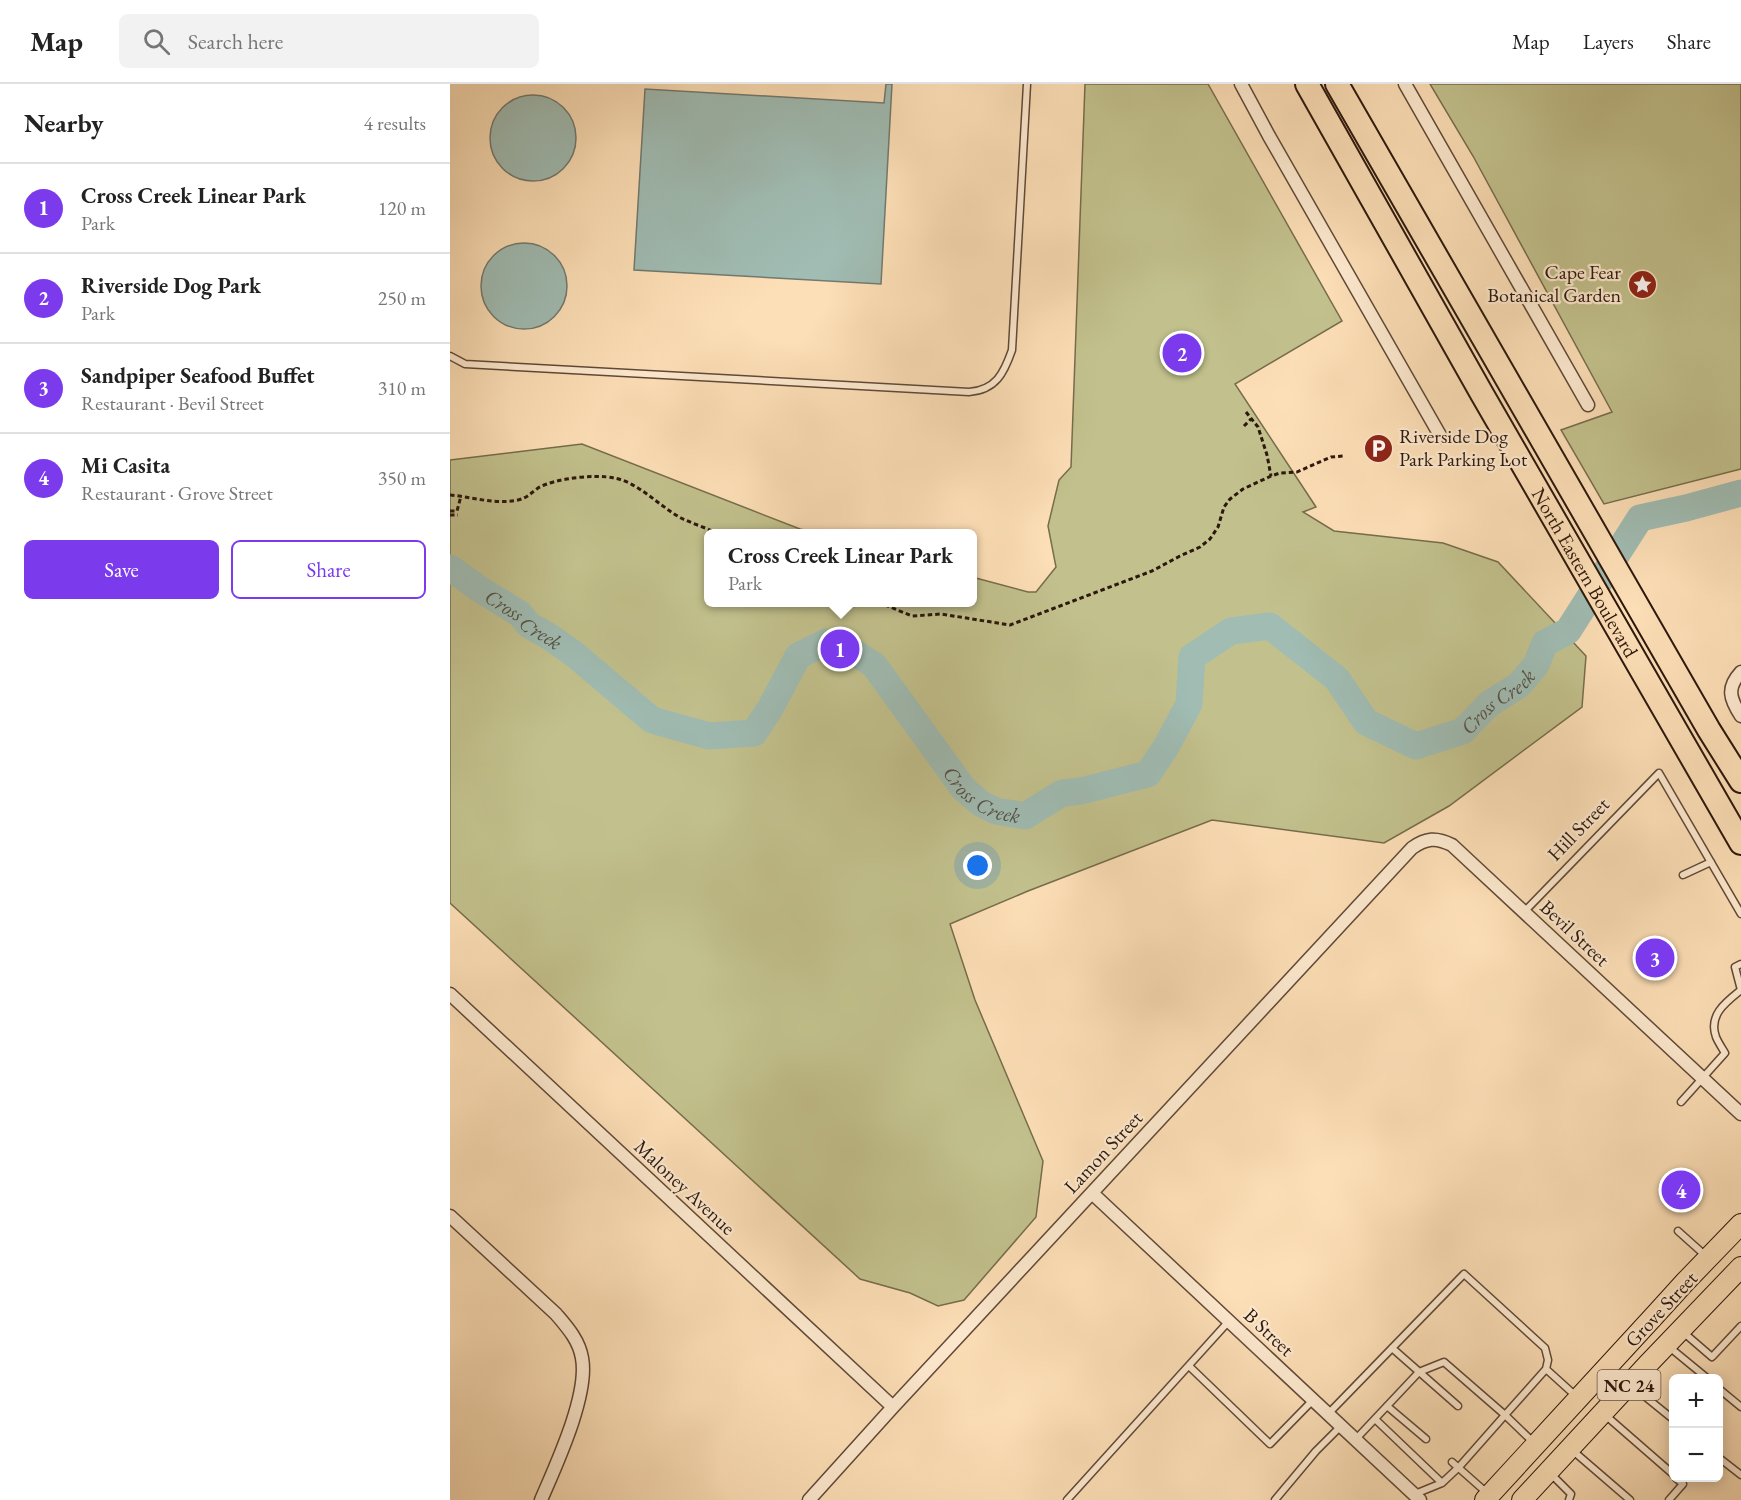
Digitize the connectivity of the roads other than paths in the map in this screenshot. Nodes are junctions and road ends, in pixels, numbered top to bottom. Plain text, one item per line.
1 (1027, 84) edge
2 (1241, 84) edge
3 (1307, 84) edge
4 (1337, 84) edge
5 (1405, 84) edge
6 (450, 356) edge
7 (1588, 405) dead end
8 (1441, 437) dead end
9 (1741, 672) edge
10 (1741, 716) edge
11 (1741, 781) edge
12 (1431, 840) joint
13 (1741, 843) edge
14 (1711, 862) junction
15 (1683, 875) dead end
16 (1524, 912) junction
17 (1741, 914) edge
18 (1741, 964) edge
19 (450, 994) edge
20 (1703, 1079) junction
21 (1681, 1102) dead end
22 (1741, 1114) edge
23 (1092, 1193) junction
24 (450, 1216) edge
25 (1741, 1224) edge
26 (1678, 1231) dead end
27 (1709, 1259) junction
28 (1741, 1267) edge
29 (1229, 1322) junction
30 (1741, 1326) edge
31 (1680, 1330) junction
32 (1666, 1345) junction
33 (1392, 1348) junction
34 (1189, 1366) junction
35 (1546, 1369) junction
36 (1419, 1372) junction
37 (1702, 1374) edge
38 (1629, 1384) junction
39 (1723, 1391) edge
40 (1579, 1398) junction
41 (1313, 1400) junction
42 (1387, 1406) junction
43 (1458, 1406) dead end
44 (893, 1407) junction
45 (1741, 1407) edge
46 (1602, 1413) junction
47 (1328, 1414) junction
48 (1505, 1415) junction
49 (1669, 1416) edge
50 (1374, 1419) junction
51 (1341, 1426) junction
52 (1483, 1427) dead end
53 (1490, 1433) junction
54 (1426, 1439) dead end
55 (1355, 1440) junction
56 (1536, 1444) junction
57 (1570, 1448) junction
58 (1723, 1460) edge
59 (1452, 1462) dead end
60 (1459, 1467) junction
61 (1548, 1471) junction
62 (1669, 1471) edge
63 (1741, 1475) edge
64 (1681, 1482) edge
65 (1442, 1483) junction
66 (1417, 1497) edge
67 (1487, 1498) edge
68 (541, 1500) edge
69 (809, 1500) edge
70 (1068, 1500) edge
71 (1275, 1500) edge
72 (1522, 1500) edge
73 (1569, 1500) edge
74 (1630, 1500) edge
75 (1669, 1500) edge

1 - 6 lane
2 - 8 street
3 - 13 highway, North Eastern Boulevard
4 - 11 highway, North Eastern Boulevard
5 - 7 street
9 - 10 street
12 - 16 street, Bevil Street
12 - 23 street, Lamon Street
14 - 15 lane
14 - 16 lane, Hill Street
14 - 17 lane
16 - 20 street, Bevil Street
18 - 20 lane
19 - 44 street, Maloney Avenue
20 - 21 lane
20 - 22 street, Bevil Street
23 - 29 street, B Street
23 - 44 street, Lamon Street
24 - 68 street
25 - 27 main road, Grove Street / NC 24
26 - 27 lane
27 - 40 main road, Grove Street / NC 24
28 - 31 main road, Grove Street / NC 24
29 - 34 lane
29 - 41 street, B Street
30 - 31 lane
31 - 32 main road, Grove Street / NC 24
32 - 37 lane
32 - 38 main road, Grove Street / NC 24
33 - 35 lane
33 - 36 lane
33 - 47 lane
34 - 41 lane
34 - 70 lane
35 - 40 lane
35 - 48 lane
36 - 42 lane
36 - 43 lane
36 - 48 lane
38 - 46 main road, Grove Street / NC 24
38 - 49 lane
39 - 45 lane
40 - 56 main road, Grove Street / NC 24
41 - 47 street, B Street
42 - 50 lane
42 - 54 lane
44 - 69 street, Lamon Street
46 - 57 main road, Grove Street / NC 24
46 - 62 lane
47 - 51 street, B Street
48 - 53 lane
48 - 56 lane
50 - 55 lane
50 - 65 lane
51 - 55 street, B Street
51 - 71 lane
52 - 53 lane
53 - 60 lane
55 - 66 street, B Street
56 - 67 main road, Grove Street / NC 24
57 - 61 main road, Grove Street / NC 24
57 - 74 lane
58 - 63 lane
59 - 60 lane
60 - 65 lane
60 - 67 lane
61 - 72 main road, Grove Street / NC 24
61 - 73 lane
64 - 75 lane
65 - 66 lane

